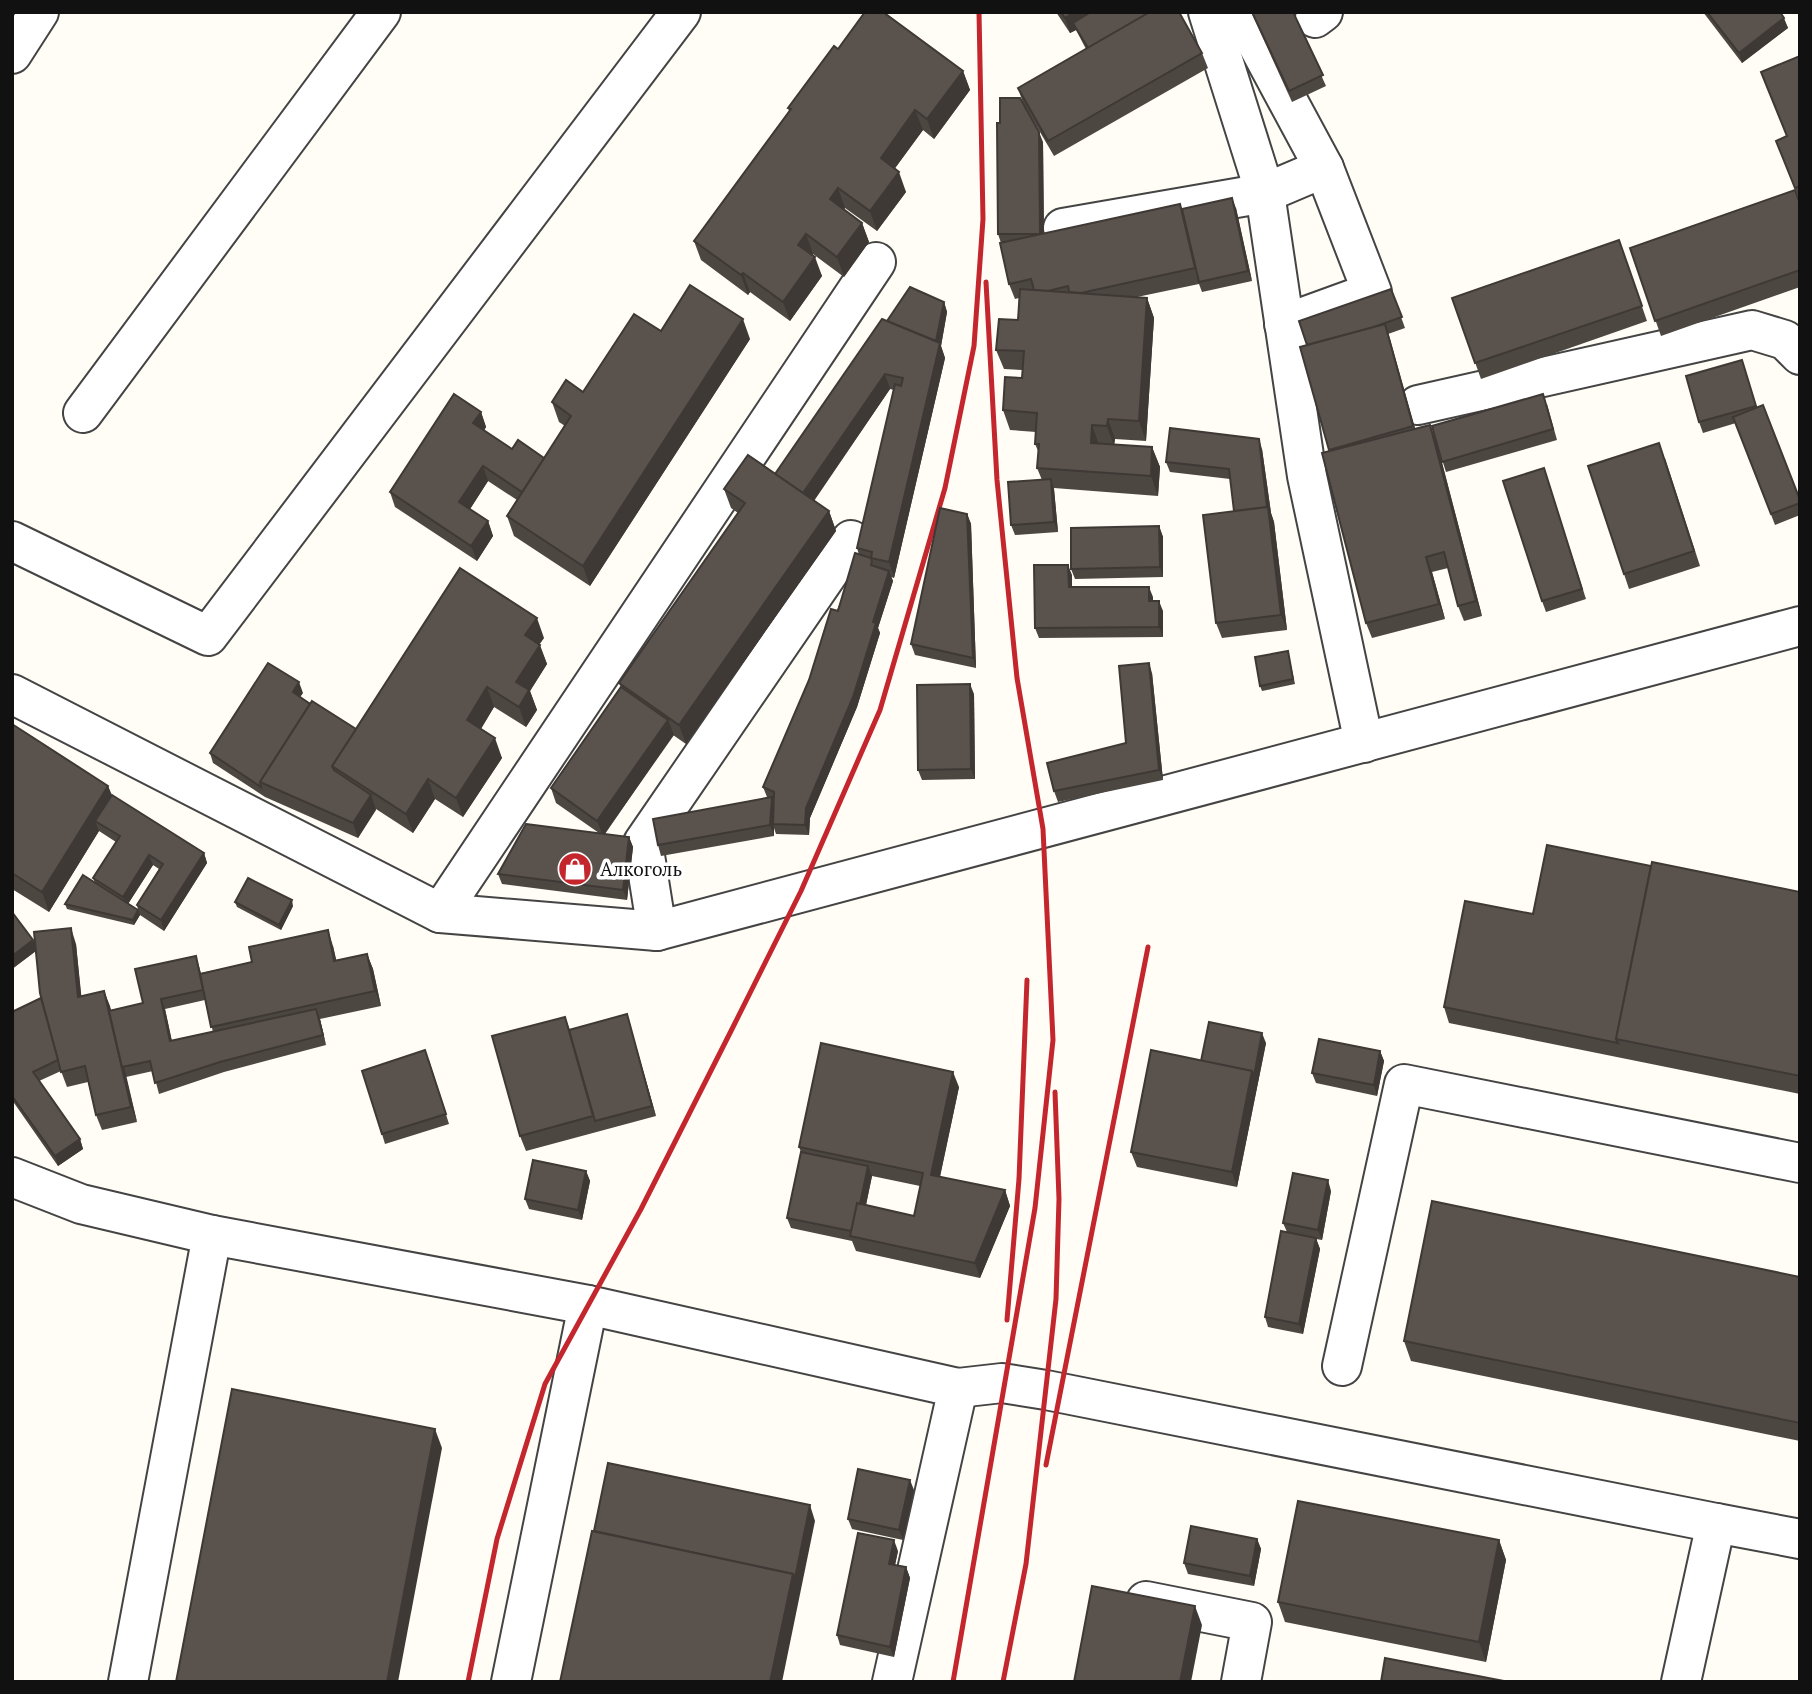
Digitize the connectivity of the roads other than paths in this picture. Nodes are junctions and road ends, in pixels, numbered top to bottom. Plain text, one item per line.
1 (39, 12) edge
2 (381, 12) edge
3 (681, 12) edge
4 (1208, 12) edge
5 (1240, 12) edge
6 (12, 54) edge
7 (1324, 168) junction
8 (1265, 193) junction
9 (1063, 228) edge
10 (876, 262) dead end
11 (1284, 324) junction
12 (1800, 355) edge
13 (1418, 405) dead end
14 (83, 413) dead end
15 (851, 540) dead end
16 (12, 541) edge
17 (1800, 626) edge
18 (12, 694) edge
19 (1364, 743) junction
20 (440, 912) junction
21 (657, 931) junction
22 (1800, 1163) edge
23 (12, 1177) edge
24 (212, 1235) junction
25 (588, 1305) junction
26 (1342, 1366) dead end
27 (958, 1388) junction
28 (1716, 1523) junction
29 (1800, 1539) edge
30 (1114, 1595) edge
31 (128, 1682) edge
32 (511, 1682) edge
33 (892, 1682) edge
34 (1241, 1682) edge
35 (1681, 1682) edge

1 - 6 street
2 - 14 street
3 - 16 street
4 - 8 street
5 - 7 street
7 - 8 street
7 - 11 street
8 - 9 street
8 - 11 street
10 - 20 street
11 - 19 street
12 - 13 street
15 - 21 street
17 - 19 street
18 - 20 street
19 - 21 street
20 - 21 street
22 - 26 street
23 - 24 street
24 - 25 street
24 - 31 street
25 - 27 street
25 - 32 street
27 - 28 street
27 - 33 street
28 - 29 street
28 - 35 street
30 - 34 street

